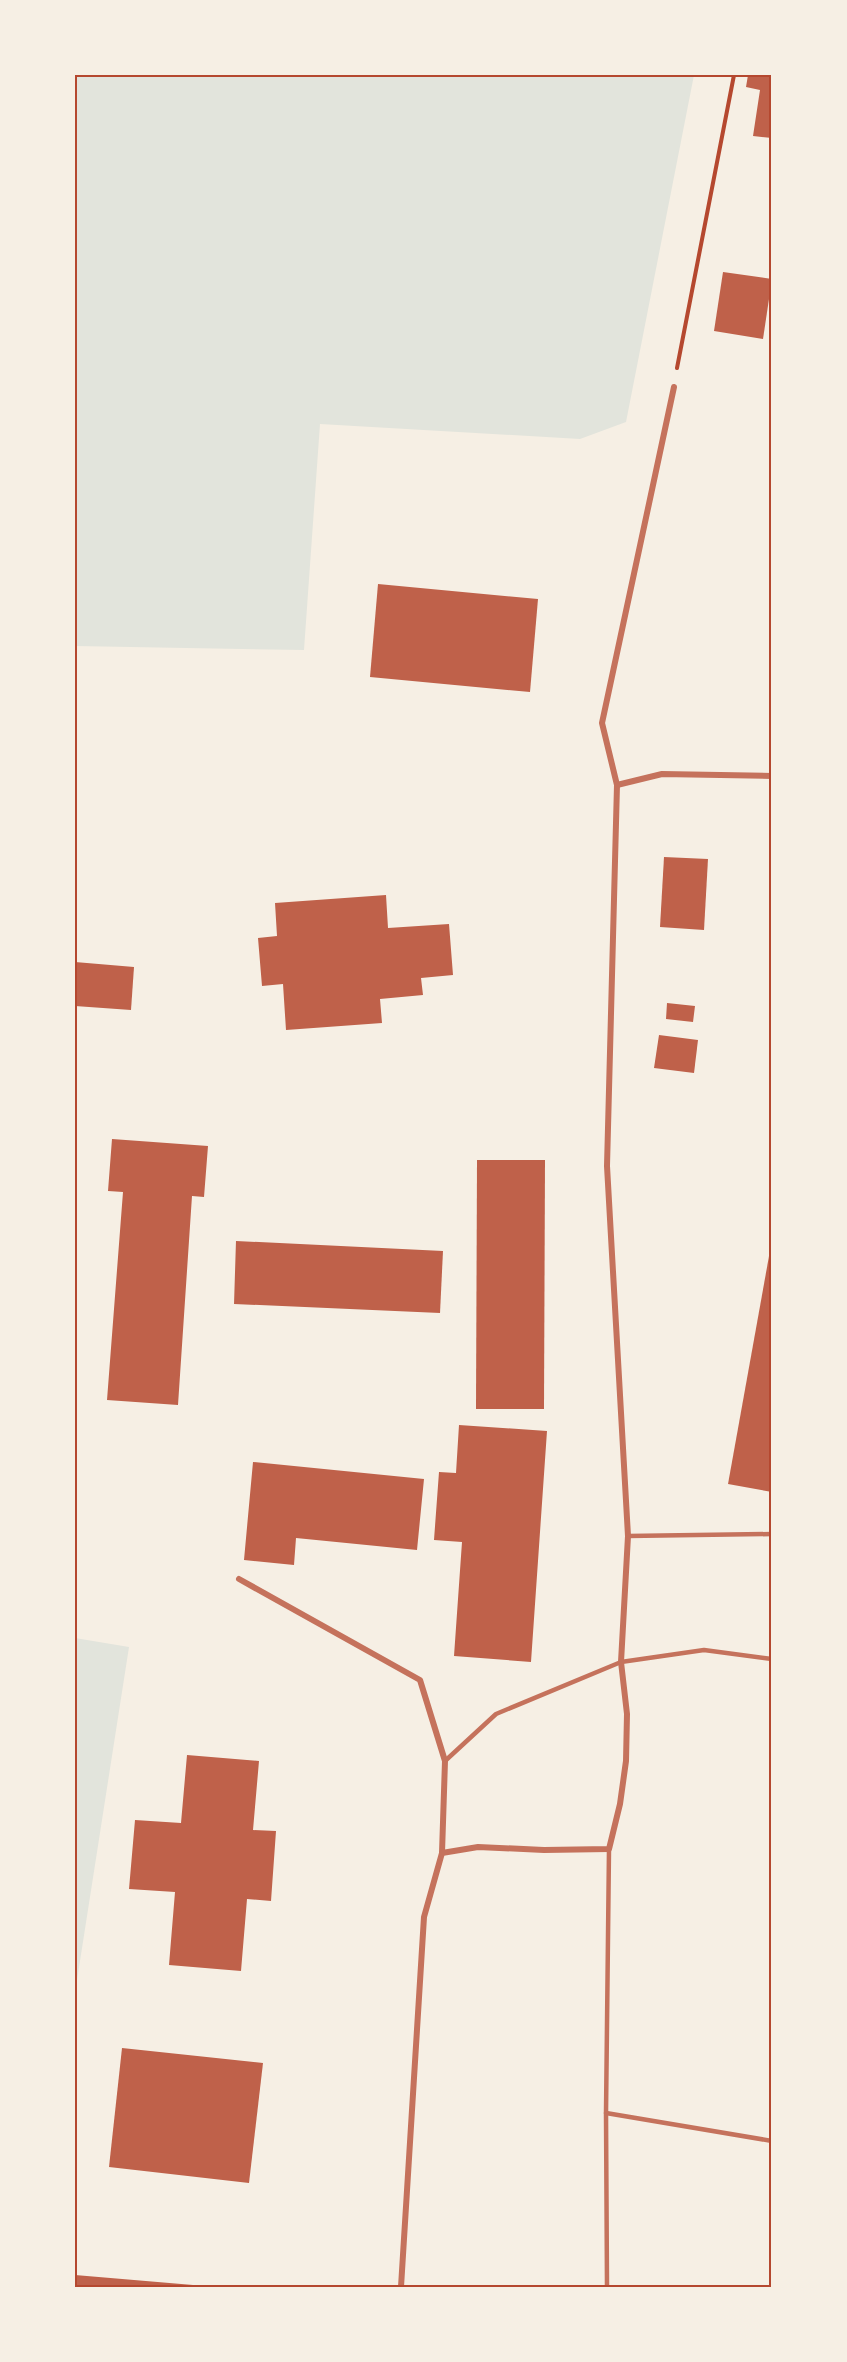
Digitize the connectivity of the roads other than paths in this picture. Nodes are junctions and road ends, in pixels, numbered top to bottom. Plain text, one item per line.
1 (674, 387) road end
2 (772, 776) edge
3 (616, 785) junction
4 (772, 1534) edge
5 (628, 1536) junction
6 (239, 1579) dead end
7 (772, 1659) edge
8 (621, 1662) junction
9 (445, 1761) junction
10 (609, 1849) junction
11 (442, 1853) junction
12 (606, 2113) junction
13 (772, 2141) edge
14 (401, 2287) edge
15 (607, 2287) edge

1 - 3 street
2 - 3 street
3 - 5 street
4 - 5 lane
5 - 8 street
6 - 9 street
7 - 8 lane
8 - 9 lane
8 - 10 street
9 - 11 street
10 - 11 street
10 - 12 lane
11 - 14 street
12 - 13 lane
12 - 15 lane

